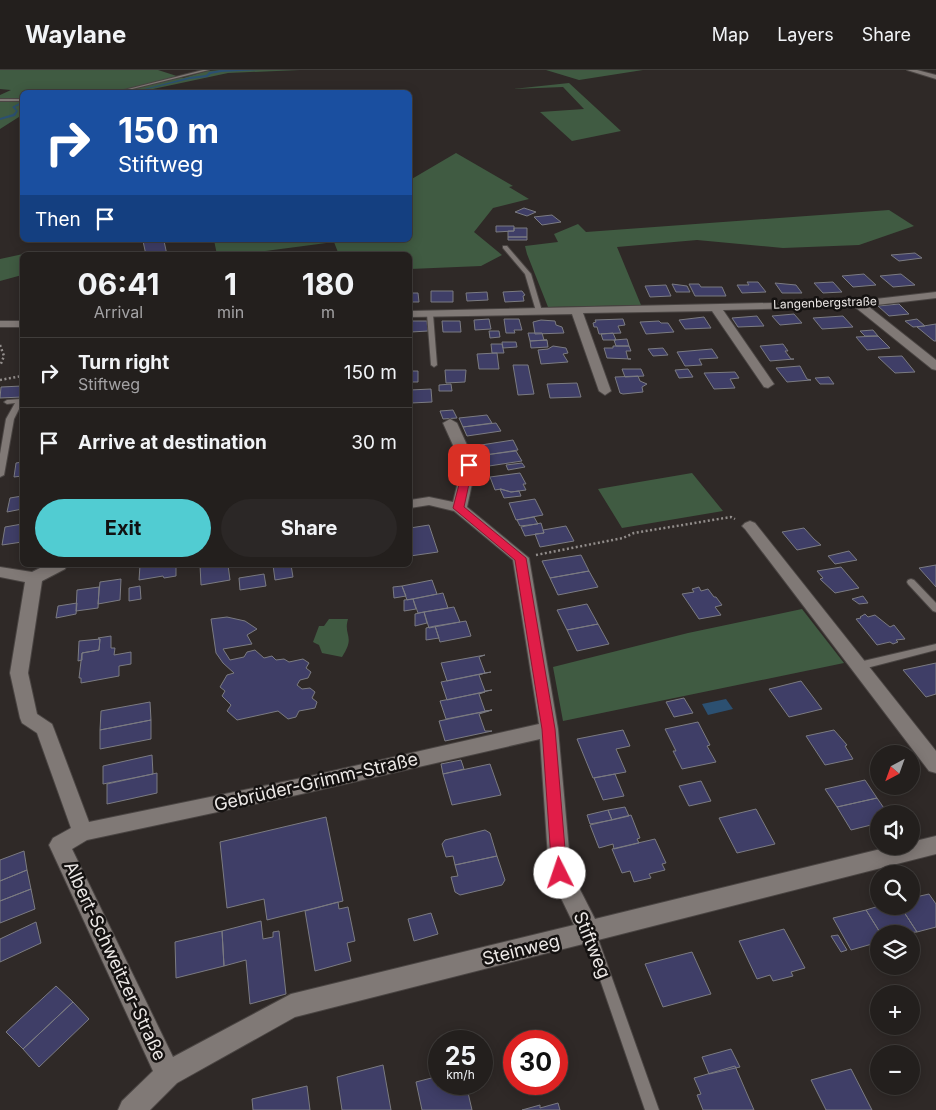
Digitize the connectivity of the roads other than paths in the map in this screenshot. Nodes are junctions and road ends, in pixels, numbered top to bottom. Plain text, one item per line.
1 (207, 70) edge
2 (910, 70) edge
3 (936, 77) edge
4 (126, 90) edge
5 (0, 100) edge
6 (20, 100) edge
7 (505, 246) dead end
8 (936, 295) edge
9 (858, 304) junction
10 (714, 306) junction
11 (576, 309) junction
12 (539, 311) junction
13 (412, 314) edge
14 (430, 314) junction
15 (0, 324) edge
16 (20, 324) edge
17 (434, 365) dead end
18 (936, 366) edge
19 (768, 384) dead end
20 (605, 391) dead end
21 (7, 402) dead end
22 (450, 423) dead end
23 (0, 475) edge
24 (412, 504) edge
25 (458, 508) junction
26 (750, 526) road end
27 (55, 567) edge
28 (0, 572) edge
29 (34, 578) junction
30 (911, 582) dead end
31 (936, 609) edge
32 (936, 647) edge
33 (859, 666) junction
34 (549, 729) junction
35 (936, 765) edge
36 (83, 832) junction
37 (936, 846) edge
38 (590, 933) junction
39 (168, 1074) junction
40 (131, 1110) edge
41 (652, 1110) edge

1 - 4 lane
2 - 3 street
5 - 6 lane
7 - 12 lane
8 - 9 street, Langenbergstraße
9 - 10 street, Langenbergstraße
9 - 18 street
10 - 11 street, Langenbergstraße
10 - 19 street
11 - 12 street, Langenbergstraße
11 - 20 street
12 - 14 street, Langenbergstraße
13 - 14 street, Langenbergstraße
14 - 17 lane
15 - 16 street
21 - 23 lane
22 - 25 street
24 - 25 street
25 - 34 street, Stiftweg
26 - 33 street
27 - 29 street
28 - 29 street
29 - 36 street
30 - 31 lane
32 - 33 lane
33 - 35 street
34 - 36 street, Gebrüder-Grimm-Straße
34 - 38 street, Stiftweg
36 - 39 street, Albert-Schweitzer-Straße
37 - 38 street, Steinweg
38 - 39 street, Steinweg
38 - 41 lane, Stiftweg
39 - 40 street, Steinweg

